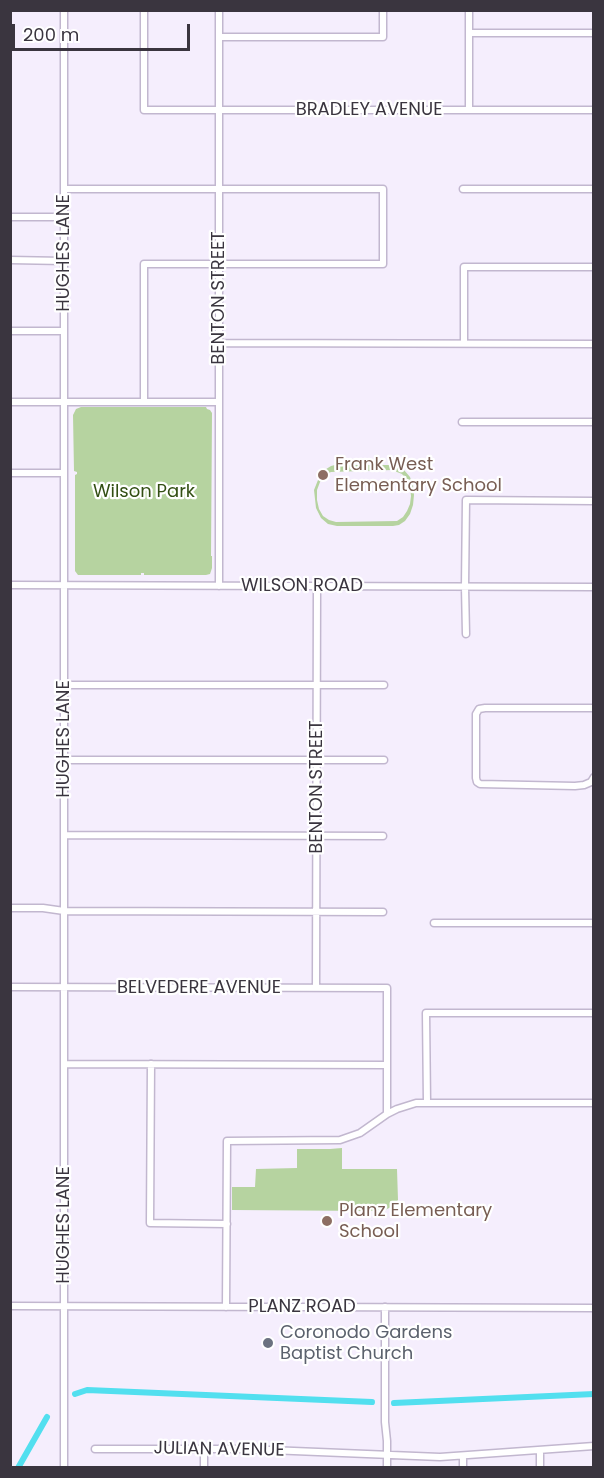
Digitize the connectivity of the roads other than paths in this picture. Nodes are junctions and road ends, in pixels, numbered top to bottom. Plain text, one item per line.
1 (64, 10) edge
2 (144, 10) edge
3 (219, 10) edge
4 (383, 10) edge
5 (469, 10) edge
6 (469, 33) junction
7 (594, 33) edge
8 (219, 37) junction
9 (219, 110) junction
10 (469, 110) junction
11 (594, 110) edge
12 (64, 189) junction
13 (219, 189) junction
14 (464, 189) dead end
15 (594, 189) edge
16 (10, 217) edge
17 (64, 217) junction
18 (10, 261) edge
19 (64, 261) junction
20 (219, 264) junction
21 (594, 267) edge
22 (10, 331) edge
23 (64, 331) junction
24 (219, 343) junction
25 (464, 343) junction
26 (594, 344) edge
27 (10, 402) edge
28 (64, 402) junction
29 (144, 402) junction
30 (219, 402) junction
31 (462, 422) dead end
32 (594, 422) edge
33 (10, 473) edge
34 (64, 473) junction
35 (594, 501) edge
36 (10, 585) edge
37 (64, 585) junction
38 (219, 586) junction
39 (317, 586) junction
40 (465, 587) junction
41 (594, 587) edge
42 (466, 634) dead end
43 (64, 685) junction
44 (317, 685) junction
45 (384, 685) dead end
46 (594, 708) edge
47 (64, 760) junction
48 (317, 760) junction
49 (384, 760) dead end
50 (594, 777) edge
51 (64, 835) junction
52 (316, 835) junction
53 (383, 836) dead end
54 (10, 908) edge
55 (64, 911) junction
56 (316, 912) junction
57 (383, 912) dead end
58 (434, 923) dead end
59 (594, 923) edge
60 (10, 987) edge
61 (64, 988) junction
62 (316, 988) junction
63 (594, 1013) edge
64 (64, 1064) junction
65 (151, 1064) junction
66 (387, 1065) junction
67 (427, 1103) junction
68 (594, 1103) edge
69 (387, 1114) junction
70 (227, 1224) junction
71 (10, 1306) edge
72 (64, 1306) junction
73 (226, 1307) junction
74 (385, 1307) junction
75 (594, 1308) edge
76 (594, 1446) edge
77 (95, 1449) dead end
78 (204, 1449) junction
79 (540, 1450) junction
80 (387, 1455) junction
81 (463, 1456) junction
82 (64, 1467) edge
83 (204, 1467) edge
84 (387, 1467) edge
85 (463, 1467) edge
86 (540, 1467) edge

1 - 12 street, HUGHES LANE
2 - 9 street, BRADLEY AVENUE
3 - 8 street, BENTON STREET
4 - 8 street
5 - 6 street
6 - 7 street
6 - 10 street
8 - 9 street, BENTON STREET
9 - 10 street, BRADLEY AVENUE
9 - 13 street, BENTON STREET
10 - 11 street, BRADLEY AVENUE
12 - 13 street
12 - 17 street, HUGHES LANE
13 - 20 street, BENTON STREET
13 - 20 street
14 - 15 street
16 - 17 street
17 - 19 street, HUGHES LANE
18 - 19 street
19 - 23 street, HUGHES LANE
20 - 24 street, BENTON STREET
20 - 29 street
21 - 25 street
22 - 23 street
23 - 28 street, HUGHES LANE
24 - 25 street
24 - 30 street, BENTON STREET
25 - 26 street
27 - 28 street
28 - 29 street
28 - 34 street, HUGHES LANE
29 - 30 street
30 - 38 street, BENTON STREET
31 - 32 street
33 - 34 street
34 - 37 street, HUGHES LANE
35 - 40 street
36 - 37 street, WILSON ROAD
37 - 38 street, WILSON ROAD
37 - 43 street, HUGHES LANE
38 - 39 street, WILSON ROAD
39 - 40 street, WILSON ROAD
39 - 44 street, BENTON STREET
40 - 41 street, WILSON ROAD
40 - 42 street
43 - 44 street
43 - 47 street, HUGHES LANE
44 - 45 street
44 - 48 street, BENTON STREET
46 - 50 street
47 - 48 street
47 - 51 street, HUGHES LANE
48 - 49 street
48 - 52 street, BENTON STREET
51 - 52 street
51 - 55 street, HUGHES LANE
52 - 53 street
52 - 56 street, BENTON STREET
54 - 55 street
55 - 56 street
55 - 61 street, HUGHES LANE
56 - 57 street
56 - 62 street, BENTON STREET
58 - 59 street
60 - 61 street, BELVEDERE AVENUE
61 - 62 street, BELVEDERE AVENUE
61 - 64 street, HUGHES LANE
62 - 66 street, BELVEDERE AVENUE
63 - 67 street
64 - 65 street
64 - 72 street, HUGHES LANE
65 - 66 street
65 - 70 street
66 - 69 street
67 - 68 street
67 - 69 street
69 - 70 street
70 - 73 street
71 - 72 street, PLANZ ROAD
72 - 73 street, PLANZ ROAD
72 - 82 street, HUGHES LANE
73 - 74 street, PLANZ ROAD
74 - 75 street, PLANZ ROAD
74 - 80 street
76 - 79 street, JULIAN AVENUE
77 - 78 street, JULIAN AVENUE
78 - 80 street, JULIAN AVENUE
78 - 83 street
79 - 81 street, JULIAN AVENUE
79 - 86 street
80 - 81 street, JULIAN AVENUE
80 - 84 street
81 - 85 street

